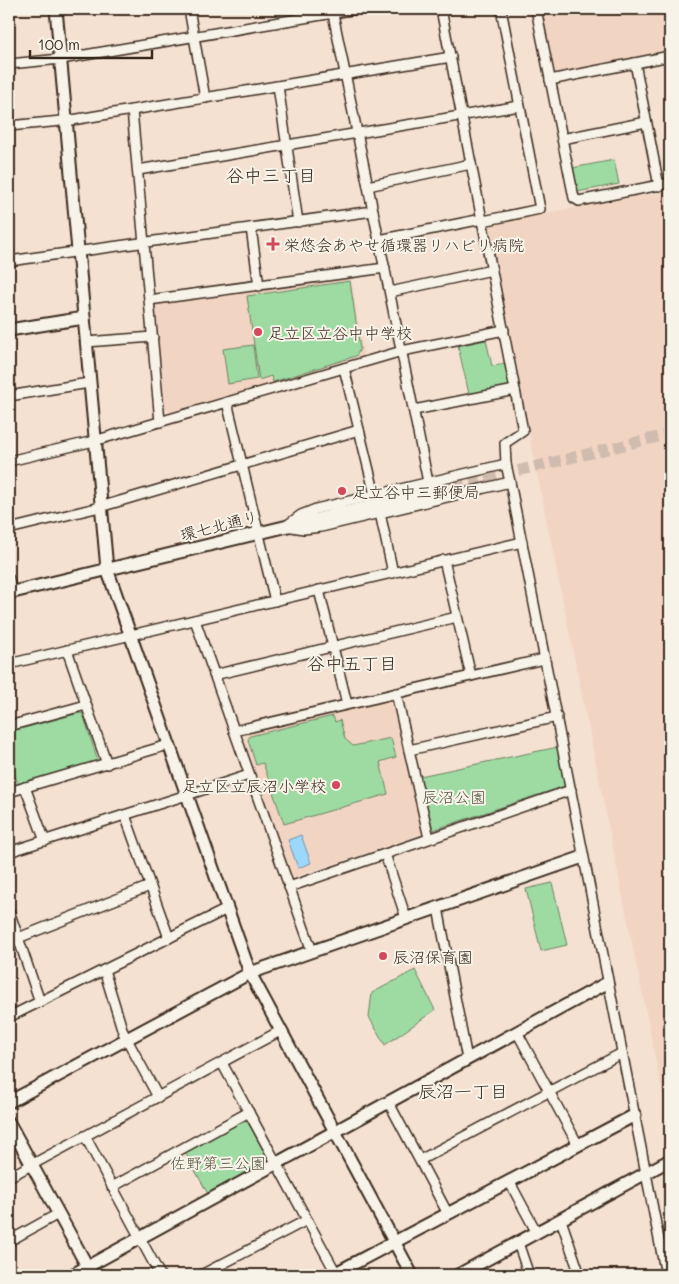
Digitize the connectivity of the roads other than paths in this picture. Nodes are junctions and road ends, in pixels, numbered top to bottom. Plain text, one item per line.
1 (56, 9) edge
2 (189, 9) edge
3 (357, 9) edge
4 (442, 9) edge
5 (501, 9) edge
6 (536, 9) edge
7 (333, 11) edge
8 (194, 36) junction
9 (670, 56) edge
10 (450, 57) junction
11 (61, 59) junction
12 (635, 63) junction
13 (9, 64) edge
14 (346, 74) junction
15 (550, 80) junction
16 (278, 86) junction
17 (205, 98) junction
18 (519, 106) junction
19 (132, 110) junction
20 (463, 116) junction
21 (66, 121) junction
22 (646, 122) junction
23 (9, 126) edge
24 (358, 134) junction
25 (562, 138) junction
26 (287, 145) junction
27 (471, 164) junction
28 (138, 170) junction
29 (670, 183) edge
30 (368, 186) junction
31 (659, 186) junction
32 (373, 211) junction
33 (482, 220) junction
34 (298, 222) junction
35 (251, 228) junction
36 (379, 240) junction
37 (144, 243) junction
38 (78, 252) junction
39 (9, 261) edge
40 (385, 268) junction
41 (492, 270) junction
42 (259, 286) junction
43 (390, 292) junction
44 (149, 300) junction
45 (84, 318) junction
46 (9, 330) edge
47 (504, 330) junction
48 (153, 337) junction
49 (86, 342) junction
50 (402, 351) junction
51 (344, 368) junction
52 (89, 383) junction
53 (515, 390) junction
54 (9, 396) edge
55 (227, 402) junction
56 (414, 410) junction
57 (160, 422) junction
58 (359, 430) junction
59 (94, 441) junction
60 (9, 461) edge
61 (506, 464) junction
62 (243, 465) junction
63 (428, 482) junction
64 (510, 482) junction
65 (438, 490) tunnel mouth
66 (375, 495) junction
67 (100, 507) junction
68 (380, 513) junction
69 (286, 526) junction
70 (9, 529) edge
71 (257, 532) junction
72 (522, 542) junction
73 (444, 560) junction
74 (107, 569) junction
75 (393, 572) junction
76 (9, 579) edge
77 (319, 590) junction
78 (10, 592) edge
79 (275, 601) junction
80 (457, 617) junction
81 (195, 620) junction
82 (129, 635) junction
83 (333, 647) junction
84 (67, 650) junction
85 (544, 659) junction
86 (9, 664) edge
87 (214, 675) junction
88 (471, 676) junction
89 (396, 693) junction
90 (347, 704) junction
91 (86, 706) junction
92 (557, 717) junction
93 (9, 726) edge
94 (234, 731) junction
95 (168, 745) junction
96 (410, 750) junction
97 (107, 764) junction
98 (249, 775) junction
99 (25, 788) junction
100 (570, 790) junction
101 (9, 792) edge
102 (185, 796) junction
103 (125, 815) junction
104 (430, 838) junction
105 (45, 841) junction
106 (9, 852) edge
107 (385, 854) junction
108 (582, 858) junction
109 (150, 886) junction
110 (289, 887) junction
111 (438, 908) junction
112 (227, 909) junction
113 (9, 911) edge
114 (406, 918) junction
115 (18, 938) junction
116 (169, 938) junction
117 (312, 951) junction
118 (104, 970) junction
119 (250, 973) junction
120 (607, 983) junction
121 (40, 1002) junction
122 (9, 1017) edge
123 (280, 1031) junction
124 (517, 1032) junction
125 (126, 1039) junction
126 (622, 1053) junction
127 (467, 1059) junction
128 (222, 1062) junction
129 (549, 1092) junction
130 (158, 1097) junction
131 (9, 1102) edge
132 (389, 1103) junction
133 (249, 1112) junction
134 (635, 1115) junction
135 (9, 1123) edge
136 (335, 1132) junction
137 (85, 1136) junction
138 (578, 1145) junction
139 (420, 1160) junction
140 (670, 1160) edge
141 (277, 1164) junction
142 (31, 1165) junction
143 (646, 1174) junction
144 (9, 1177) edge
145 (509, 1181) junction
146 (112, 1186) junction
147 (58, 1214) junction
148 (448, 1214) junction
149 (307, 1220) junction
150 (561, 1220) junction
151 (537, 1233) junction
152 (139, 1237) junction
153 (9, 1241) edge
154 (394, 1242) junction
155 (518, 1243) junction
156 (89, 1271) edge
157 (334, 1274) edge
158 (72, 1275) edge
159 (160, 1275) edge
160 (201, 1275) edge
161 (412, 1275) edge
162 (458, 1275) edge
163 (529, 1275) edge
164 (580, 1275) edge
165 (666, 1275) edge

1 - 11 street
2 - 8 street
3 - 7 street
4 - 10 street
5 - 18 street
6 - 15 street
7 - 8 street
7 - 14 street
8 - 11 street
8 - 17 street
9 - 12 street
10 - 14 street
10 - 20 street
11 - 13 street
11 - 21 street
12 - 15 street
12 - 22 street
14 - 16 street
14 - 24 street
15 - 25 street
16 - 17 street
16 - 26 street
17 - 19 street
18 - 20 street
18 - 33 street
19 - 21 street
19 - 28 street
20 - 24 street
20 - 27 street
21 - 23 street
21 - 38 street
22 - 25 street
22 - 31 street
24 - 26 street
24 - 30 street
25 - 31 street
26 - 28 street
26 - 34 street
27 - 30 street
27 - 33 street
28 - 37 street
29 - 31 street
30 - 32 street
32 - 34 street
32 - 36 street
33 - 36 street
33 - 41 street
34 - 35 street
35 - 37 street
35 - 42 street
36 - 40 street
37 - 38 street
37 - 44 street
38 - 39 street
38 - 45 street
40 - 42 street
40 - 43 street
41 - 43 street
41 - 47 street
42 - 44 street
43 - 50 street
44 - 48 street
45 - 46 street
45 - 49 street
47 - 50 street
47 - 53 street
48 - 49 street
48 - 57 street
49 - 52 street
50 - 51 street
50 - 56 street
51 - 55 street
51 - 58 street
52 - 54 street
52 - 59 street
53 - 56 street
53 - 61 street
55 - 57 street
55 - 62 street
56 - 63 street
57 - 59 street
58 - 62 street
58 - 66 street
59 - 60 street
59 - 67 street
61 - 63 street
61 - 64 street
62 - 67 street
62 - 71 street
63 - 66 street
64 - 68 street
64 - 72 street
65 - 69 street, 環七北通り
66 - 69 street
67 - 70 street
67 - 74 street
68 - 69 street
68 - 75 street
69 - 71 street, 環七北通り
71 - 74 street, 環七北通り
71 - 79 street
72 - 73 street
72 - 85 street
73 - 75 street
73 - 80 street
74 - 78 street, 環七北通り
74 - 82 street
75 - 77 street
76 - 78 street
77 - 79 street
77 - 83 street
79 - 81 street
80 - 83 street
80 - 88 street
81 - 82 street
81 - 87 street
82 - 84 street
82 - 95 street
83 - 87 street
83 - 90 street
84 - 86 street
84 - 91 street
85 - 88 street
85 - 92 street
87 - 94 street
88 - 89 street
89 - 90 street
89 - 96 street
90 - 94 street
91 - 93 street
91 - 97 street
92 - 96 street
92 - 100 street
94 - 98 street
95 - 97 street
95 - 102 street
96 - 104 street
97 - 99 street
98 - 102 street
98 - 110 street
99 - 101 street
99 - 105 street
100 - 104 street
100 - 108 street
102 - 103 street
102 - 112 street
103 - 105 street
103 - 109 street
104 - 107 street
105 - 106 street
107 - 110 street
107 - 114 street
108 - 111 street
108 - 120 street
109 - 115 street
109 - 116 street
110 - 117 street
111 - 114 street
111 - 127 street
112 - 116 street
112 - 119 street
113 - 115 street
114 - 117 street
115 - 121 street
116 - 118 street
117 - 119 street
118 - 121 street
118 - 125 street
119 - 123 street
119 - 125 street
120 - 124 street
120 - 126 street
121 - 122 street
123 - 128 street
123 - 136 street
124 - 127 street
124 - 129 street
125 - 130 street
125 - 131 street
126 - 129 street
126 - 134 street
127 - 132 street
128 - 130 street
128 - 133 street
129 - 138 street
129 - 139 street
130 - 137 street
132 - 136 street
132 - 139 street
133 - 141 street
133 - 146 street
134 - 138 street
134 - 143 street
135 - 142 street
136 - 141 street
136 - 154 street
137 - 142 street
137 - 146 street
138 - 145 street
139 - 148 street
140 - 143 street
141 - 149 street
141 - 152 street
142 - 144 street
142 - 147 street
143 - 150 street
143 - 165 street
145 - 148 street
145 - 151 street
146 - 152 street
147 - 153 street
147 - 156 street
148 - 154 street
149 - 157 street
149 - 160 street
150 - 151 street
150 - 164 street
151 - 155 street
152 - 156 street
152 - 159 street
154 - 157 street
154 - 161 street
155 - 162 street
155 - 163 street
156 - 158 street

